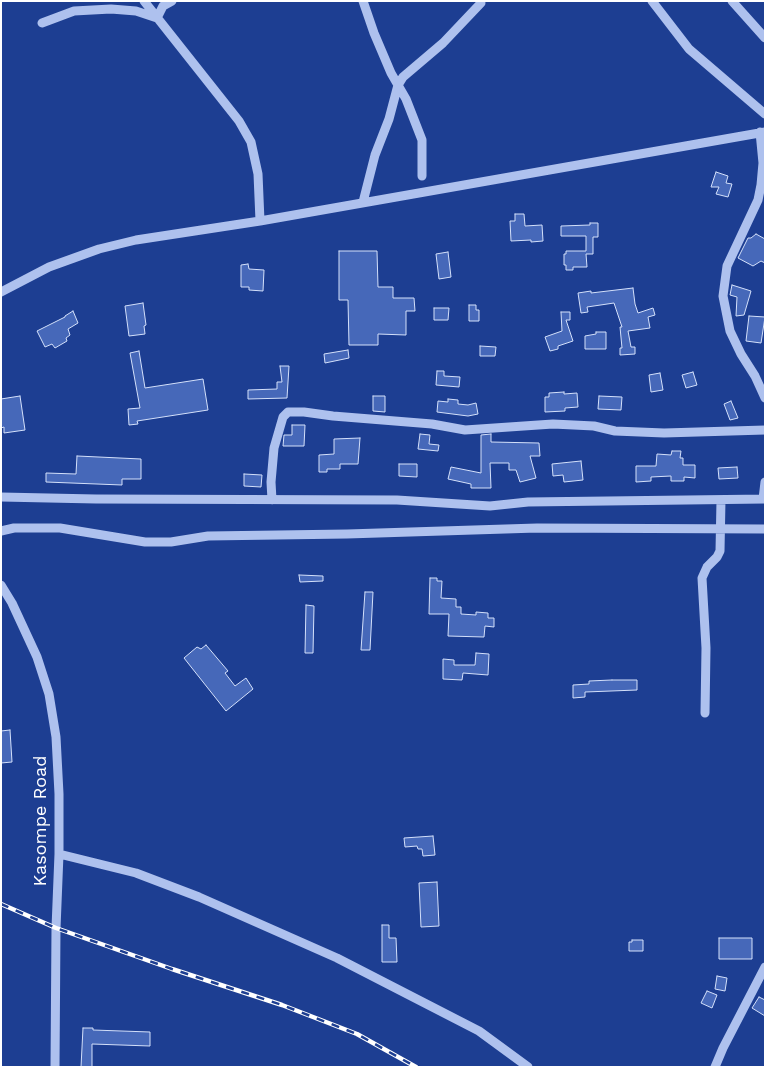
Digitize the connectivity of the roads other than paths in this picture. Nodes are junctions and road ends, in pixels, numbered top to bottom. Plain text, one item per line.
1 (144, 1) edge
2 (172, 1) edge
3 (364, 1) edge
4 (652, 1) edge
5 (732, 1) edge
6 (481, 3) dead end
7 (157, 18) junction
8 (42, 22) dead end
9 (765, 38) edge
10 (398, 86) junction
11 (765, 114) edge
12 (762, 132) edge
13 (764, 153) edge
14 (422, 176) dead end
15 (363, 202) junction
16 (260, 221) junction
17 (1, 292) edge
18 (765, 398) edge
19 (765, 430) edge
20 (765, 482) edge
21 (1, 497) edge
22 (764, 498) edge
23 (272, 500) junction
24 (721, 500) junction
25 (720, 529) junction
26 (765, 529) edge
27 (1, 530) edge
28 (1, 585) edge
29 (705, 714) dead end
30 (59, 854) junction
31 (765, 967) edge
32 (55, 1067) edge
33 (528, 1067) edge
34 (715, 1067) edge

1 - 7 street
2 - 7 street
3 - 10 street
4 - 11 street
5 - 9 street
6 - 10 street
7 - 8 street
7 - 16 street
10 - 14 street
10 - 15 street
12 - 13 street
12 - 15 street
13 - 18 street
15 - 16 street
16 - 17 street
19 - 23 street
20 - 22 street
21 - 23 street
22 - 24 street
23 - 24 street
24 - 25 street
25 - 26 street
25 - 27 street
25 - 29 street
28 - 30 street, Kasompe Road
30 - 32 street, Kasompe Road
30 - 33 street
31 - 34 street

